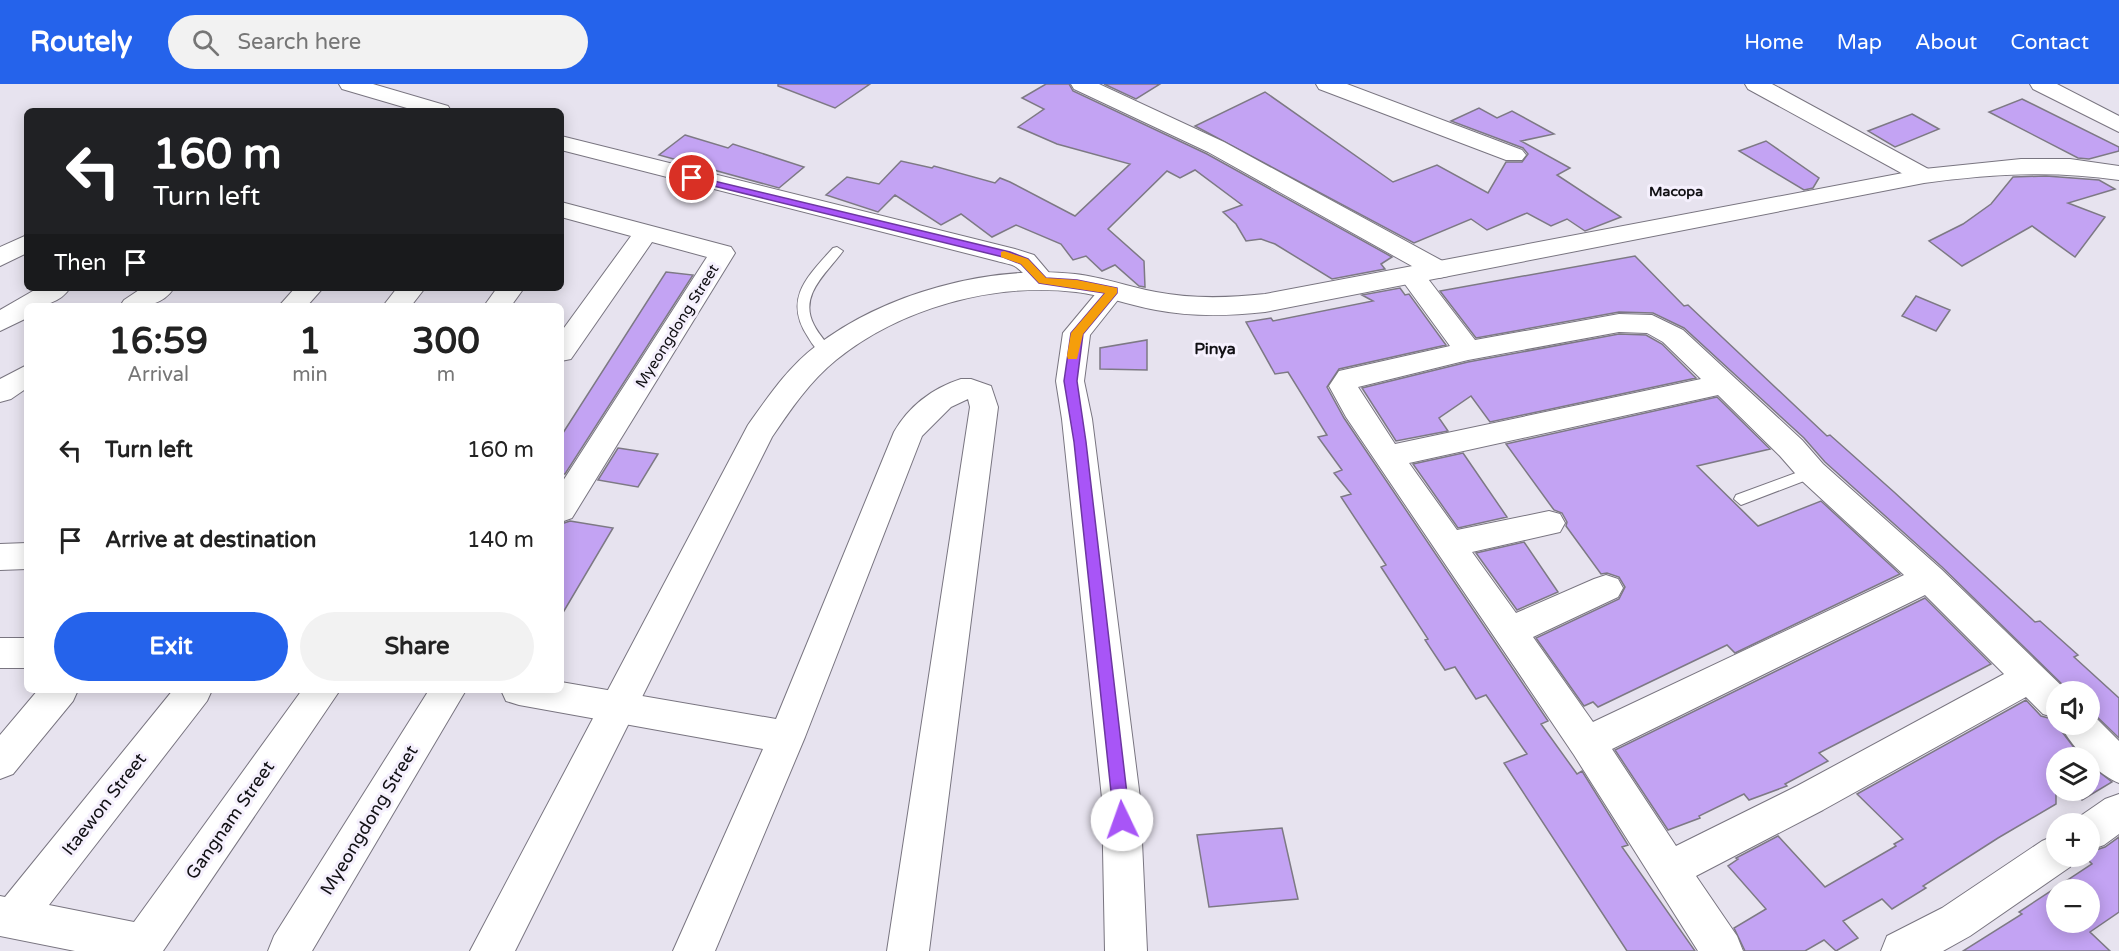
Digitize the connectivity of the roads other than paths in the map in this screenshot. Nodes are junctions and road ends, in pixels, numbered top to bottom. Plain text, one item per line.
1 (350, 84) edge
2 (1082, 84) edge
3 (1327, 84) edge
4 (1756, 84) edge
5 (2041, 84) edge
6 (430, 108) edge
7 (2119, 125) edge
8 (564, 144) edge
9 (1514, 155) dead end
10 (2119, 173) edge
11 (1924, 176) junction
12 (564, 215) edge
13 (646, 232) junction
14 (24, 245) edge
15 (837, 251) dead end
16 (0, 258) edge
17 (1425, 273) junction
18 (1043, 281) junction
19 (52, 291) edge
20 (156, 291) edge
21 (307, 291) edge
22 (409, 291) edge
23 (509, 291) edge
24 (1113, 291) junction
25 (32, 303) edge
26 (138, 303) edge
27 (295, 303) edge
28 (399, 303) edge
29 (499, 303) edge
30 (24, 308) edge
31 (0, 322) edge
32 (564, 348) edge
33 (1468, 351) junction
34 (827, 352) junction
35 (24, 377) edge
36 (1724, 384) junction
37 (0, 392) edge
38 (24, 393) edge
39 (1390, 456) junction
40 (1812, 472) junction
41 (1741, 499) dead end
42 (564, 505) edge
43 (1549, 523) dead end
44 (1449, 544) junction
45 (24, 556) edge
46 (0, 557) edge
47 (1929, 578) junction
48 (1606, 588) dead end
49 (1509, 632) junction
50 (0, 653) edge
51 (24, 653) edge
52 (2030, 677) junction
53 (58, 693) edge
54 (192, 693) edge
55 (320, 693) edge
56 (446, 693) edge
57 (538, 693) edge
58 (2046, 693) edge
59 (618, 706) junction
60 (2089, 735) edge
61 (787, 737) junction
62 (1587, 743) junction
63 (0, 762) edge
64 (2119, 766) edge
65 (2119, 812) edge
66 (2100, 825) edge
67 (2046, 861) edge
68 (1668, 870) junction
69 (7, 917) edge
70 (140, 948) edge
71 (289, 951) edge
72 (492, 951) edge
73 (694, 951) edge
74 (908, 951) edge
75 (1126, 951) edge
76 (1722, 951) edge
77 (1902, 951) edge

1 - 6 street
2 - 17 street
3 - 9 street
4 - 11 street
5 - 7 street
8 - 18 street
10 - 11 street
11 - 17 street
12 - 13 street, Myeongdong Street
13 - 32 street
13 - 42 street, Myeongdong Street
14 - 16 street
15 - 34 lane
17 - 24 street
17 - 33 street
18 - 24 street
18 - 34 street
19 - 25 street
20 - 26 street
21 - 27 street
22 - 28 street
23 - 29 street
24 - 75 street
30 - 31 street
33 - 36 street
33 - 39 street
34 - 59 street
35 - 37 street
36 - 39 street
36 - 40 street
37 - 38 street
39 - 44 street
40 - 41 lane
40 - 47 street
43 - 44 street
44 - 49 street
45 - 46 street
47 - 52 street
47 - 62 street
48 - 49 street
49 - 62 street
50 - 51 street
52 - 58 street
52 - 68 street
53 - 63 street
54 - 69 street, Itaewon Street
55 - 70 street, Gangnam Street
56 - 71 street, Myeongdong Street
57 - 59 street
59 - 61 street
59 - 72 street
60 - 64 street
61 - 73 street
61 - 74 street
62 - 68 street
65 - 66 street
67 - 77 street
68 - 76 street
69 - 70 street

